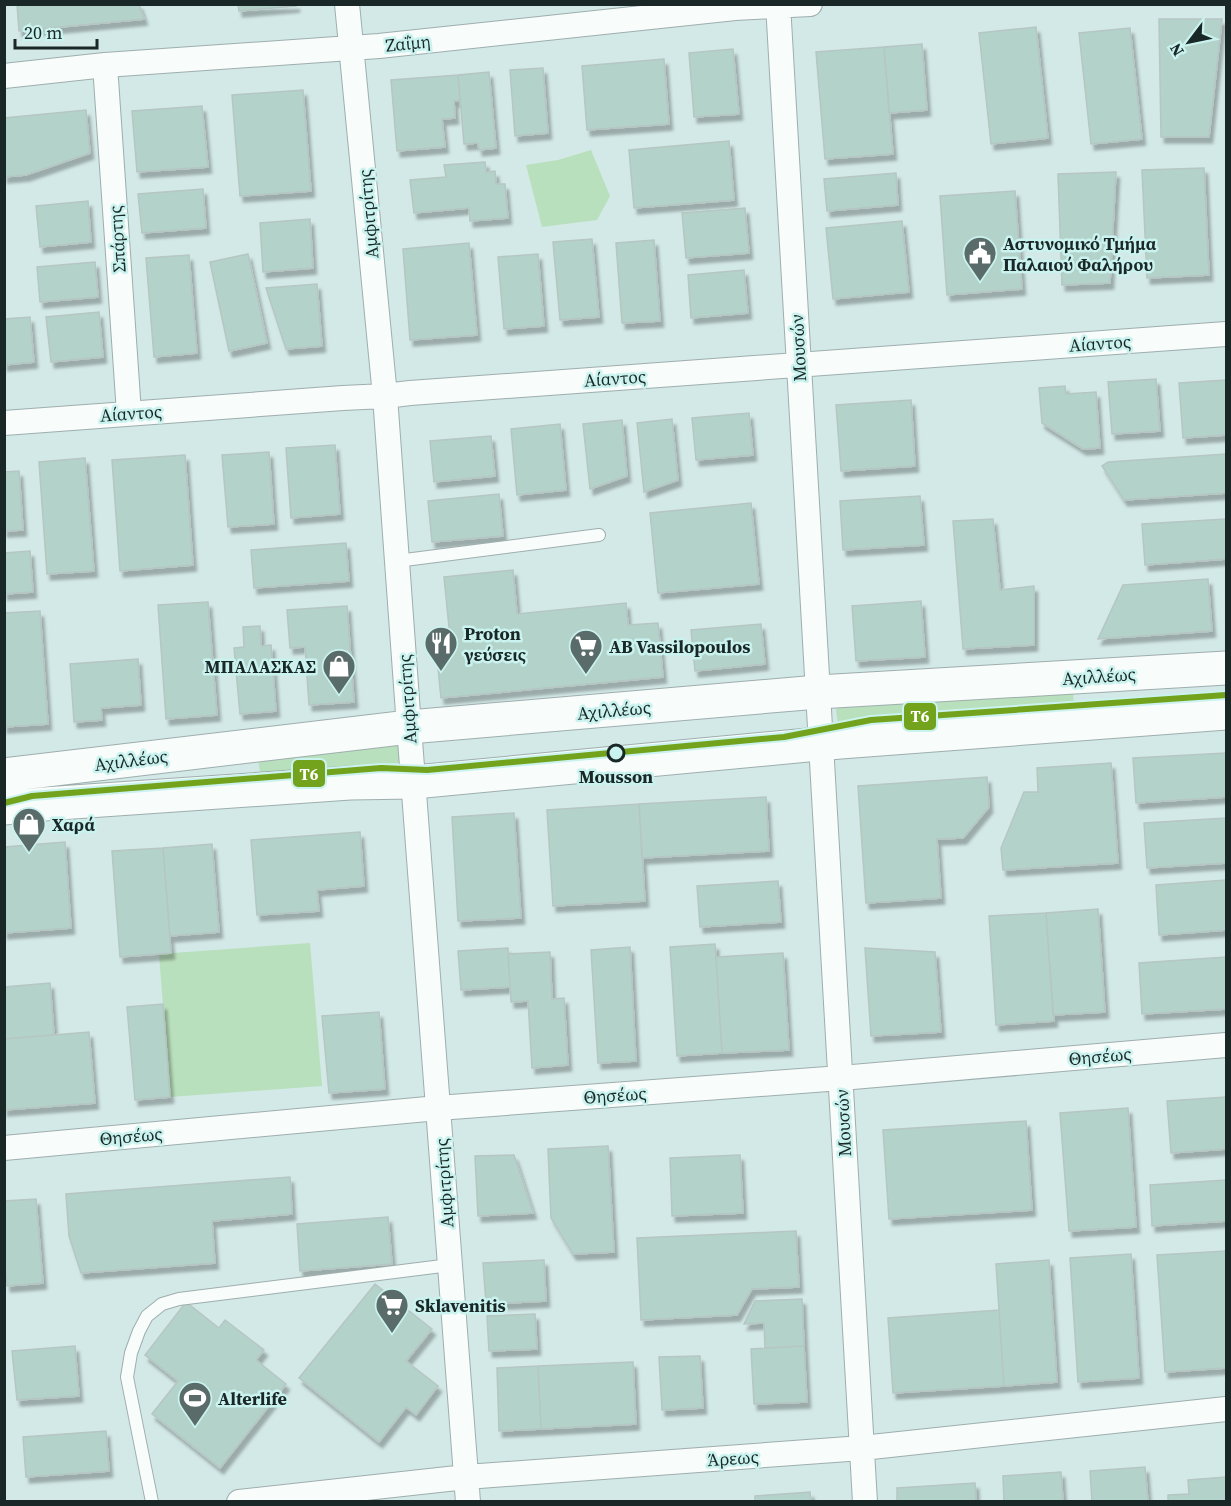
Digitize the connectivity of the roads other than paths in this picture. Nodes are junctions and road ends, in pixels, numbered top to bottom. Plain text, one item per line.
1 (347, 4) edge
2 (810, 4) edge
3 (778, 5) edge
4 (352, 47) junction
5 (105, 65) junction
6 (4, 76) edge
7 (1227, 334) edge
8 (799, 365) junction
9 (385, 396) junction
10 (129, 413) junction
11 (4, 423) edge
12 (599, 535) dead end
13 (397, 561) junction
14 (1227, 668) edge
15 (818, 693) junction
16 (1227, 713) edge
17 (409, 727) junction
18 (821, 745) junction
19 (4, 775) edge
20 (414, 782) junction
21 (4, 808) edge
22 (1227, 1045) edge
23 (841, 1078) junction
24 (438, 1108) junction
25 (4, 1148) edge
26 (450, 1265) junction
27 (1227, 1409) edge
28 (862, 1448) junction
29 (466, 1477) junction
30 (152, 1502) edge
31 (239, 1502) edge
32 (468, 1502) edge
33 (866, 1502) edge

1 - 4 street, Αμφιτρίτης
2 - 3 street, Ζαΐμη
3 - 4 street, Ζαΐμη
3 - 8 street, Μουσών
4 - 5 street, Ζαΐμη
4 - 9 street, Αμφιτρίτης
5 - 6 street, Ζαΐμη
5 - 10 street, Σπάρτης
7 - 8 street, Αίαντος
8 - 9 street, Αίαντος
8 - 15 street, Μουσών
9 - 10 street, Αίαντος
9 - 13 street, Αμφιτρίτης
10 - 11 street, Αίαντος
12 - 13 lane
13 - 17 street, Αμφιτρίτης
14 - 15 main road, Αχιλλέως
15 - 17 main road, Αχιλλέως
15 - 18 street, Μουσών
16 - 18 main road, Αχιλλέως
17 - 19 main road, Αχιλλέως
17 - 20 street, Αμφιτρίτης
18 - 20 main road, Αχιλλέως
18 - 23 street, Μουσών
20 - 21 main road, Αχιλλέως
20 - 24 street, Αμφιτρίτης
22 - 23 street, Θησέως
23 - 24 street, Θησέως
23 - 28 street, Μουσών
24 - 25 street, Θησέως
24 - 26 street, Αμφιτρίτης
26 - 29 street, Αμφιτρίτης
26 - 30 lane
27 - 28 street, Άρεως
28 - 29 street, Άρεως
28 - 33 street, Μουσών
29 - 31 street, Άρεως
29 - 32 street, Αμφιτρίτης

